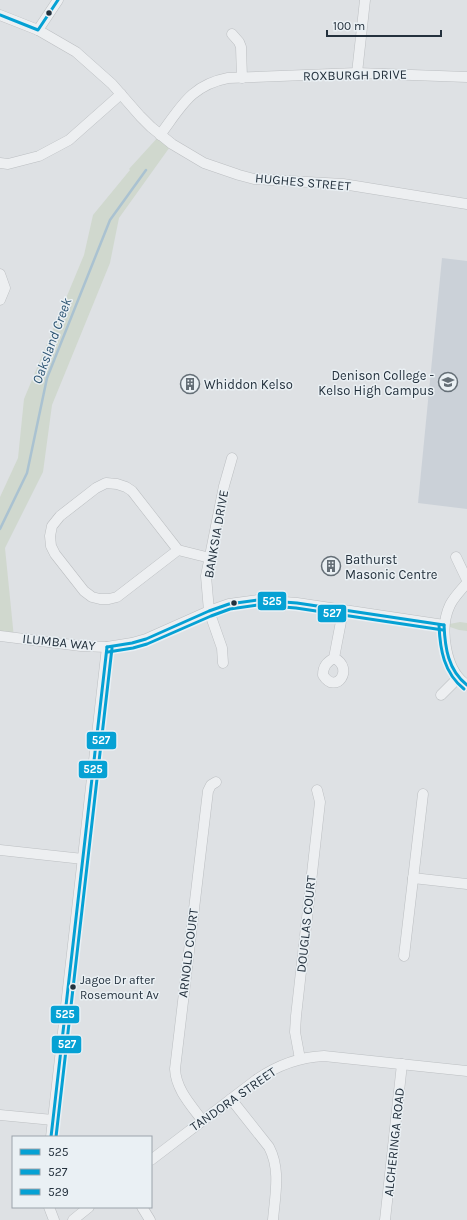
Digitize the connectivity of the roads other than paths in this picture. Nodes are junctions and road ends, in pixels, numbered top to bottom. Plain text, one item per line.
1 (58, 0) edge
2 (365, 0) edge
3 (0, 15) edge
4 (38, 30) junction
5 (232, 34) dead end
6 (357, 73) junction
7 (467, 77) edge
8 (242, 78) junction
9 (121, 94) junction
10 (160, 135) junction
11 (0, 162) edge
12 (467, 204) edge
13 (0, 274) edge
14 (0, 300) edge
15 (232, 458) dead end
16 (178, 550) junction
17 (456, 557) dead end
18 (210, 558) junction
19 (467, 581) edge
20 (209, 611) junction
21 (343, 611) junction
22 (444, 625) junction
23 (0, 636) edge
24 (107, 647) junction
25 (334, 658) dead end
26 (223, 664) dead end
27 (458, 678) junction
28 (467, 685) edge
29 (441, 695) dead end
30 (216, 782) dead end
31 (317, 790) dead end
32 (423, 794) dead end
33 (0, 850) edge
34 (83, 859) junction
35 (413, 878) junction
36 (467, 884) edge
37 (404, 956) dead end
38 (300, 1059) junction
39 (402, 1064) junction
40 (467, 1071) edge
41 (231, 1099) junction
42 (0, 1115) edge
43 (53, 1120) junction
44 (202, 1120) junction
45 (51, 1136) edge
46 (152, 1159) edge
47 (49, 1208) edge
48 (88, 1208) edge
49 (143, 1208) edge
50 (54, 1220) edge
51 (72, 1220) edge
52 (150, 1220) edge
53 (272, 1220) edge
54 (385, 1220) edge

1 - 4 street
2 - 6 street
3 - 4 street, HUGHES STREET
4 - 9 street, HUGHES STREET
5 - 8 street
6 - 7 street, ROXBURGH DRIVE
6 - 8 street, ROXBURGH DRIVE
8 - 10 street, ROXBURGH DRIVE
9 - 10 street, HUGHES STREET
9 - 11 street
10 - 12 street, HUGHES STREET
13 - 14 street
15 - 18 street, BANKSIA DRIVE
16 - 16 street
16 - 18 street
17 - 19 street
18 - 20 street, BANKSIA DRIVE
19 - 22 street
20 - 21 street, ILUMBA WAY
20 - 24 street, ILUMBA WAY
20 - 26 street, BANKSIA DRIVE
21 - 22 street, ILUMBA WAY
21 - 25 street
22 - 27 street
23 - 24 street, ILUMBA WAY
24 - 34 street
27 - 28 street
27 - 29 street
30 - 44 street, ARNOLD COURT
31 - 38 street, DOUGLAS COURT
32 - 35 street
33 - 34 street
34 - 43 street
35 - 36 street
35 - 37 street
38 - 39 street, TANDORA STREET
38 - 41 street, TANDORA STREET
39 - 40 street, TANDORA STREET
39 - 54 street, ALCHERINGA ROAD
41 - 44 street, TANDORA STREET
41 - 53 street
42 - 43 street
43 - 45 street
44 - 46 street, TANDORA STREET
47 - 50 street
48 - 51 street
49 - 52 street

